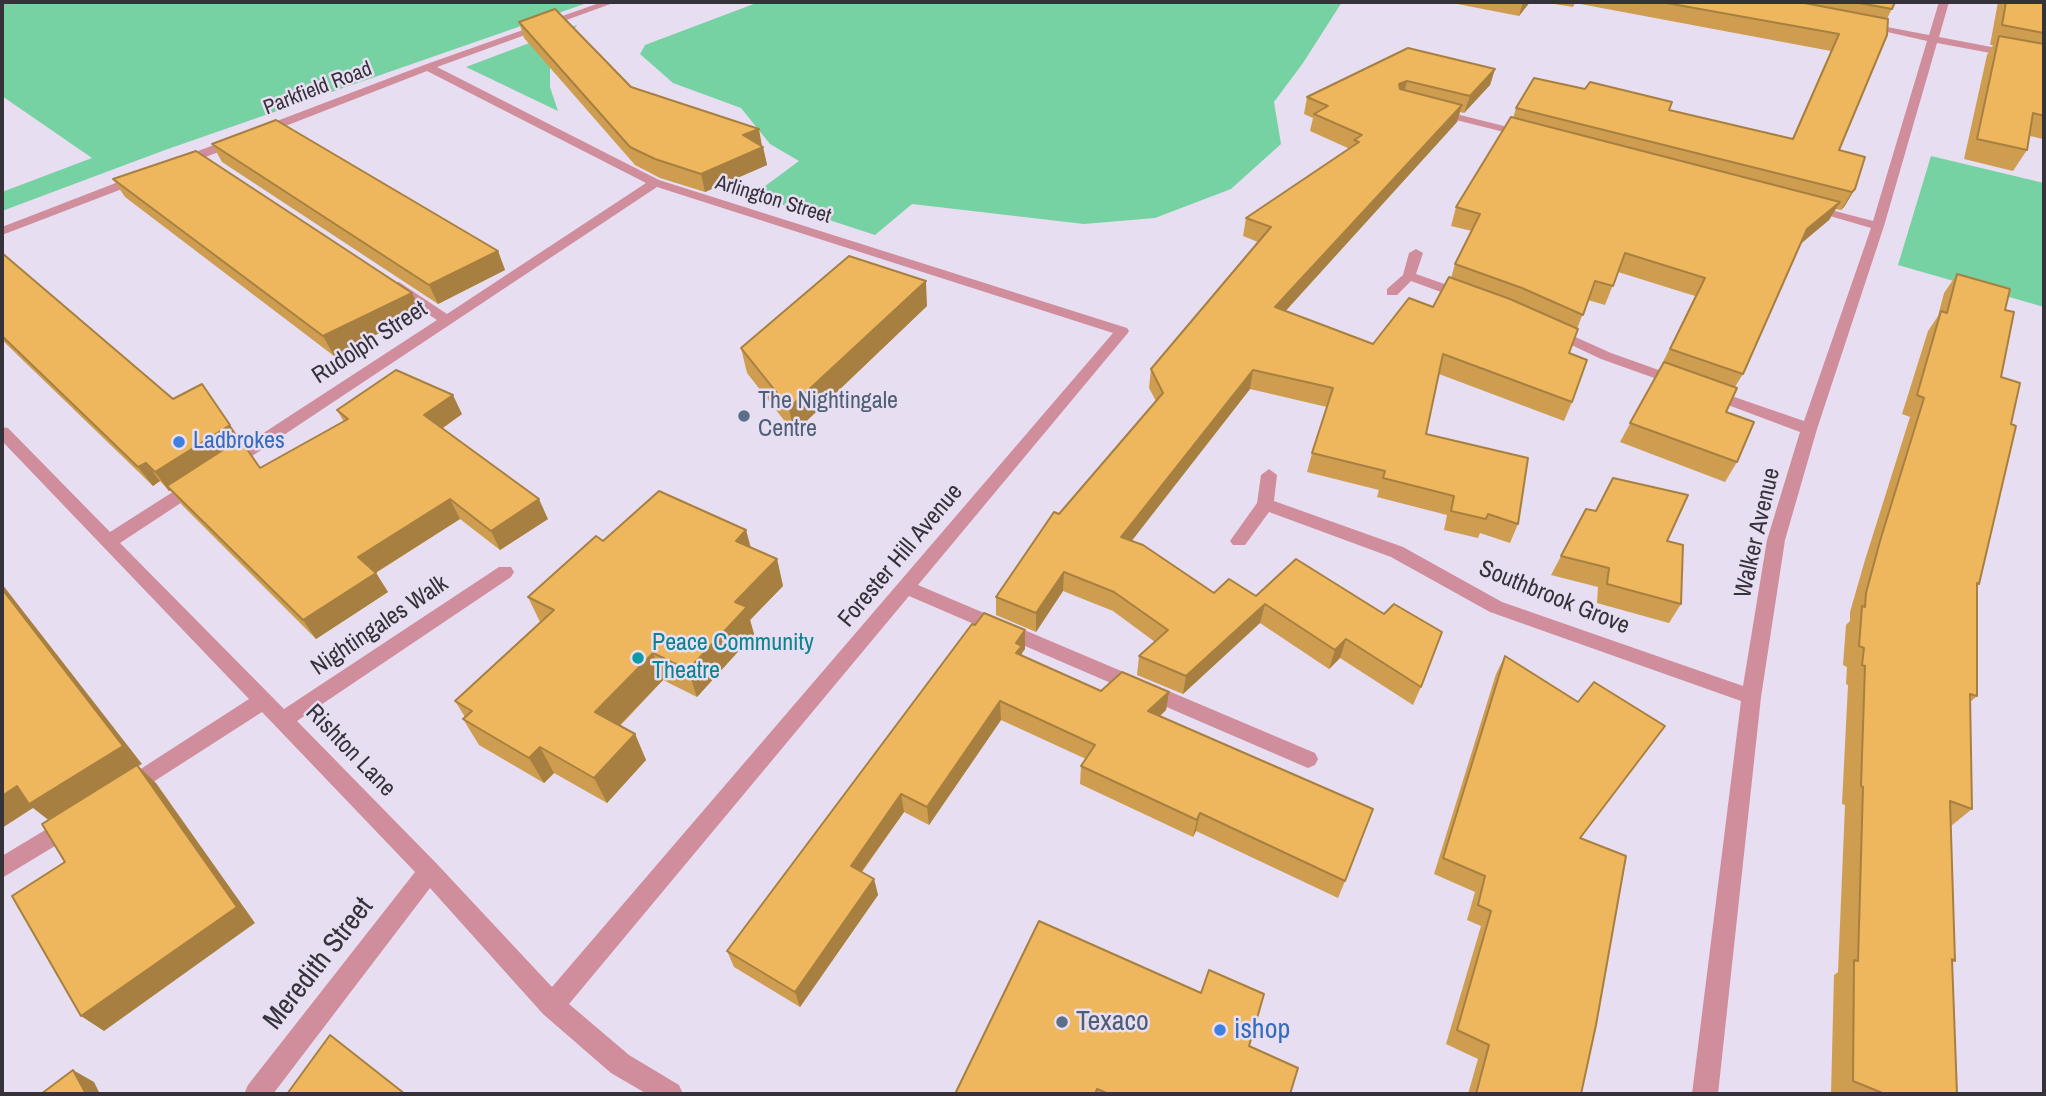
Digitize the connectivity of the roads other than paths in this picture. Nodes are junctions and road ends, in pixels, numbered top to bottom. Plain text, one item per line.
1 (611, 2) edge
2 (1944, 2) edge
3 (1851, 24) edge
4 (1932, 38) junction
5 (2044, 60) edge
6 (428, 67) junction
7 (1447, 101) edge
8 (1532, 136) edge
9 (655, 183) junction
10 (1798, 205) edge
11 (1878, 226) junction
12 (2, 231) edge
13 (1416, 253) dead end
14 (379, 275) edge
15 (1409, 276) junction
16 (1392, 292) dead end
17 (1484, 303) edge
18 (447, 320) junction
19 (1533, 323) edge
20 (1122, 331) joint
21 (1810, 429) junction
22 (2, 432) edge
23 (1269, 475) dead end
24 (1265, 504) junction
25 (110, 541) junction
26 (1239, 541) dead end
27 (505, 572) dead end
28 (906, 587) junction
29 (1751, 697) junction
30 (264, 700) junction
31 (283, 720) junction
32 (1308, 759) dead end
33 (116, 795) edge
34 (81, 817) edge
35 (2, 868) edge
36 (429, 871) junction
37 (552, 1005) junction
38 (257, 1094) edge
39 (670, 1094) edge
40 (1705, 1094) edge

1 - 6 street, Parkfield Road
2 - 4 street, Walker Avenue
3 - 4 street
4 - 5 street
4 - 11 street, Walker Avenue
6 - 9 street, Arlington Street
6 - 12 street, Parkfield Road
7 - 8 street
9 - 18 street, Rudolph Street
9 - 20 street, Arlington Street
10 - 11 street
11 - 21 street, Walker Avenue
13 - 15 street
14 - 18 street
15 - 16 street
15 - 17 street
18 - 25 street, Rudolph Street
19 - 21 street
20 - 28 street, Forester Hill Avenue
21 - 29 street, Walker Avenue
22 - 25 street, Rishton Lane
23 - 24 street
24 - 26 street
24 - 29 street, Southbrook Grove
25 - 30 street, Rishton Lane
27 - 31 street, Nightingales Walk
28 - 32 street
28 - 37 street, Forester Hill Avenue
29 - 40 street, Walker Avenue
30 - 31 street, Rishton Lane
30 - 33 street
31 - 36 street, Rishton Lane
34 - 35 street
36 - 37 street, Rishton Lane
36 - 38 street, Meredith Street
37 - 39 street, Rishton Lane

